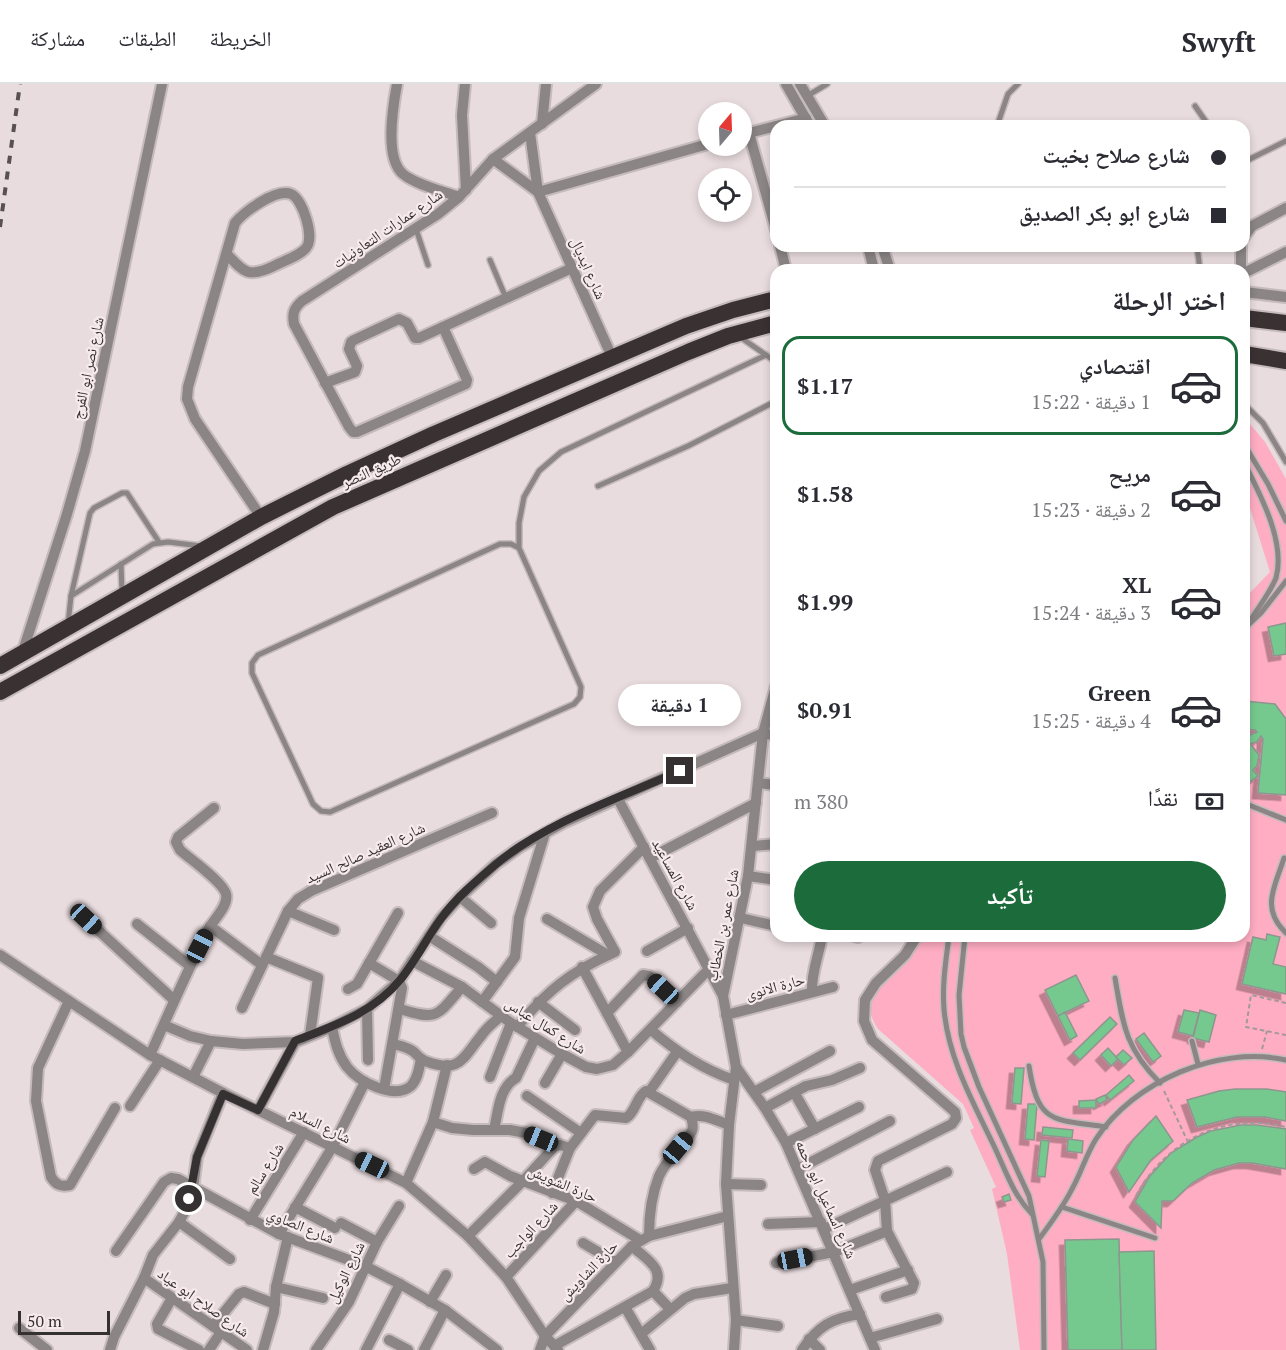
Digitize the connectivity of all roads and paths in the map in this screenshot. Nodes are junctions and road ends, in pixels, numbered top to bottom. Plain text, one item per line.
1 (162, 84) edge
2 (397, 84) edge
3 (465, 84) edge
4 (546, 84) edge
5 (596, 84) edge
6 (786, 84) edge
7 (800, 84) edge
8 (827, 84) edge
9 (1018, 84) edge
10 (807, 96) junction
11 (1195, 106) dead end
12 (807, 120) edge
13 (821, 120) edge
14 (1000, 120) edge
15 (1205, 120) edge
16 (542, 124) junction
17 (770, 128) edge
18 (752, 132) edge
19 (530, 133) junction
20 (1286, 141) edge
21 (698, 147) edge
22 (752, 156) edge
23 (493, 159) junction
24 (1250, 159) edge
25 (538, 192) junction
26 (463, 193) junction
27 (1286, 208) edge
28 (770, 211) edge
29 (416, 229) junction
30 (1250, 229) edge
31 (1286, 252) edge
32 (227, 254) junction
33 (490, 260) dead end
34 (428, 265) dead end
35 (572, 268) junction
36 (1250, 268) edge
37 (1250, 293) edge
38 (1286, 297) edge
39 (506, 298) junction
40 (770, 301) edge
41 (1250, 319) edge
42 (1286, 323) edge
43 (770, 325) edge
44 (443, 327) junction
45 (736, 334) junction
46 (766, 355) junction
47 (1250, 355) edge
48 (612, 357) junction
49 (770, 358) edge
50 (1286, 361) edge
51 (325, 383) junction
52 (770, 404) edge
53 (1250, 410) edge
54 (1250, 457) edge
55 (1286, 462) edge
56 (1250, 474) edge
57 (598, 486) dead end
58 (261, 517) junction
59 (1286, 521) edge
60 (1279, 541) junction
61 (159, 542) junction
62 (1286, 546) edge
63 (209, 547) junction
64 (519, 548) junction
65 (122, 564) junction
66 (1286, 581) edge
67 (71, 596) junction
68 (122, 597) junction
69 (1250, 619) edge
70 (1250, 623) edge
71 (67, 628) junction
72 (22, 654) junction
73 (0, 666) edge
74 (0, 692) edge
75 (770, 716) edge
76 (763, 733) junction
77 (770, 735) edge
78 (758, 783) junction
79 (770, 784) edge
80 (618, 799) junction
81 (756, 803) junction
82 (1250, 805) edge
83 (214, 808) dead end
84 (492, 813) dead end
85 (1286, 820) edge
86 (544, 833) junction
87 (770, 845) edge
88 (753, 846) junction
89 (644, 847) junction
90 (650, 858) junction
91 (1284, 858) dead end
92 (748, 876) junction
93 (770, 879) edge
94 (460, 897) junction
95 (288, 911) junction
96 (398, 913) dead end
97 (741, 918) junction
98 (86, 919) dead end
99 (547, 919) dead end
100 (490, 923) dead end
101 (137, 924) dead end
102 (770, 925) edge
103 (210, 926) junction
104 (688, 928) junction
105 (334, 930) dead end
106 (1286, 933) edge
107 (429, 936) junction
108 (821, 942) edge
109 (913, 942) edge
110 (949, 942) edge
111 (964, 942) edge
112 (646, 951) dead end
113 (611, 954) junction
114 (0, 955) edge
115 (264, 961) junction
116 (412, 961) junction
117 (369, 963) junction
118 (190, 966) junction
119 (582, 967) junction
120 (709, 969) junction
121 (1115, 978) dead end
122 (399, 981) junction
123 (497, 982) junction
124 (462, 987) junction
125 (833, 987) dead end
126 (348, 989) dead end
127 (812, 992) junction
128 (723, 996) junction
129 (174, 1000) junction
130 (69, 1001) junction
131 (482, 1002) junction
132 (538, 1002) junction
133 (677, 1002) junction
134 (1286, 1003) edge
135 (242, 1008) dead end
136 (367, 1009) junction
137 (400, 1009) junction
138 (607, 1013) junction
139 (726, 1015) junction
140 (501, 1016) junction
141 (164, 1025) junction
142 (514, 1025) junction
143 (332, 1028) junction
144 (575, 1030) dead end
145 (651, 1030) junction
146 (1267, 1031) junction
147 (310, 1035) junction
148 (1286, 1035) edge
149 (535, 1038) junction
150 (211, 1041) junction
151 (295, 1041) junction
152 (1192, 1041) dead end
153 (1264, 1041) dead end
154 (393, 1044) junction
155 (964, 1047) junction
156 (951, 1050) junction
157 (830, 1051) dead end
158 (628, 1052) junction
159 (677, 1052) junction
160 (562, 1054) junction
161 (155, 1057) junction
162 (421, 1059) junction
163 (368, 1060) dead end
164 (1286, 1060) edge
165 (1198, 1064) junction
166 (447, 1065) junction
167 (1029, 1065) dead end
168 (736, 1068) junction
169 (860, 1068) dead end
170 (193, 1077) junction
171 (489, 1077) dead end
172 (735, 1080) junction
173 (365, 1082) junction
174 (545, 1083) dead end
175 (1160, 1083) junction
176 (384, 1089) junction
177 (649, 1092) junction
178 (754, 1092) junction
179 (794, 1092) junction
180 (223, 1094) junction
181 (526, 1096) dead end
182 (130, 1106) dead end
183 (860, 1107) dead end
184 (115, 1108) dead end
185 (765, 1108) junction
186 (258, 1110) junction
187 (691, 1117) junction
188 (890, 1121) dead end
189 (433, 1122) junction
190 (729, 1125) junction
191 (1106, 1127) junction
192 (1286, 1127) edge
193 (815, 1129) junction
194 (494, 1130) junction
195 (304, 1132) junction
196 (580, 1133) junction
197 (1187, 1140) junction
198 (786, 1143) junction
199 (333, 1146) junction
200 (555, 1147) junction
201 (570, 1148) junction
202 (474, 1169) dead end
203 (798, 1169) junction
204 (1018, 1169) junction
205 (947, 1172) dead end
206 (1007, 1173) junction
207 (523, 1181) junction
208 (406, 1183) junction
209 (726, 1184) junction
210 (761, 1185) dead end
211 (193, 1188) junction
212 (552, 1193) junction
213 (1136, 1196) dead end
214 (885, 1200) junction
215 (576, 1202) junction
216 (399, 1206) dead end
217 (296, 1207) junction
218 (1062, 1207) junction
219 (1032, 1214) junction
220 (728, 1216) junction
221 (250, 1220) junction
222 (180, 1222) junction
223 (768, 1224) dead end
224 (823, 1225) junction
225 (887, 1232) junction
226 (283, 1235) junction
227 (468, 1236) junction
228 (1155, 1238) dead end
229 (1039, 1239) junction
230 (640, 1240) junction
231 (377, 1242) junction
232 (583, 1243) dead end
233 (116, 1251) dead end
234 (834, 1252) junction
235 (230, 1259) dead end
236 (615, 1262) junction
237 (776, 1263) dead end
238 (365, 1266) junction
239 (908, 1270) junction
240 (446, 1275) dead end
241 (506, 1277) junction
242 (144, 1278) junction
243 (400, 1284) junction
244 (276, 1287) junction
245 (732, 1288) junction
246 (850, 1290) junction
247 (653, 1291) junction
248 (886, 1297) dead end
249 (172, 1298) junction
250 (323, 1298) dead end
251 (430, 1302) junction
252 (275, 1304) junction
253 (625, 1307) junction
254 (670, 1309) junction
255 (445, 1310) junction
256 (860, 1314) junction
257 (937, 1319) dead end
258 (736, 1320) junction
259 (778, 1326) dead end
260 (18, 1328) dead end
261 (217, 1329) junction
262 (641, 1334) junction
263 (545, 1336) junction
264 (870, 1338) junction
265 (809, 1339) junction
266 (389, 1340) dead end
267 (482, 1345) edge
268 (556, 1348) edge
269 (47, 1350) edge
270 (110, 1350) edge
271 (199, 1350) edge
272 (209, 1350) edge
273 (247, 1350) edge
274 (263, 1350) edge
275 (316, 1350) edge
276 (366, 1350) edge
277 (408, 1350) edge
278 (424, 1350) edge
279 (497, 1350) edge
280 (540, 1350) edge
281 (650, 1350) edge
282 (734, 1350) edge
283 (802, 1350) edge
284 (820, 1350) edge
285 (875, 1350) edge
286 (1044, 1350) edge

1 - 72 street, شارع نصر ابو الفرج
2 - 26 street
3 - 26 street
4 - 16 street
5 - 16 street, شارع عمارات التعاونيات
6 - 12 street
7 - 10 street
8 - 10 lane
9 - 14 lane
10 - 13 street
11 - 15 lane
16 - 19 street, شارع عمارات التعاونيات
17 - 18 street
19 - 23 street, شارع عمارات التعاونيات
19 - 25 street, شارع ايديال
20 - 24 lane
21 - 25 street
22 - 28 street
23 - 25 street, شارع ايديال
23 - 26 street, شارع عمارات التعاونيات
25 - 35 street, شارع ايديال
26 - 29 street, شارع عمارات التعاونيات
27 - 30 street
29 - 34 lane
29 - 51 street, شارع عمارات التعاونيات
31 - 36 street
32 - 32 street
32 - 58 street
33 - 39 lane
35 - 39 street
35 - 48 street, شارع ايديال
37 - 38 street
39 - 44 street
40 - 48 highway, طريق النصر
41 - 42 highway
43 - 45 highway, طريق النصر
44 - 51 street
44 - 51 street
45 - 46 lane
45 - 74 highway, طريق النصر
46 - 49 lane
46 - 64 lane
47 - 50 highway
48 - 58 highway, طريق النصر
52 - 57 lane
53 - 55 lane
54 - 59 lane
56 - 60 lane
58 - 63 highway, طريق النصر
60 - 62 lane
60 - 69 lane
61 - 63 lane
61 - 65 lane
61 - 67 lane
63 - 68 highway, طريق النصر
64 - 64 lane
65 - 67 lane
65 - 68 lane
66 - 70 lane
67 - 71 lane
68 - 71 highway, طريق النصر
71 - 72 highway, طريق النصر
72 - 73 highway, طريق النصر
75 - 76 street, شارع عمر بن الخطاب
76 - 77 street
76 - 78 street, شارع عمر بن الخطاب
76 - 80 street
78 - 79 street
78 - 81 street, شارع عمر بن الخطاب
80 - 86 street
80 - 89 street, شارع المساعيد
81 - 88 street, شارع عمر بن الخطاب
81 - 90 street
82 - 85 lane
83 - 103 street
84 - 95 street, شارع العقيد صالح السيد
86 - 94 street
86 - 123 street
87 - 88 street
88 - 92 street, شارع عمر بن الخطاب
89 - 90 street, شارع المساعيد
89 - 113 street
90 - 104 street, شارع المساعيد
91 - 106 lane
92 - 93 street
92 - 97 street, شارع عمر بن الخطاب
94 - 100 street
94 - 107 street
95 - 105 street
95 - 115 street, شارع العقيد صالح السيد
96 - 117 street
97 - 102 street
97 - 128 street, شارع عمر بن الخطاب
98 - 129 street
99 - 113 street
101 - 118 street
103 - 115 street
103 - 118 street
104 - 112 street
104 - 120 street, شارع المساعيد
107 - 116 street
107 - 123 street
108 - 127 street
109 - 214 street
110 - 156 lane
111 - 155 lane
113 - 119 street
114 - 130 street, شارع السلام
115 - 135 street, شارع العقيد صالح السيد
115 - 147 street
116 - 122 street
116 - 124 street, شارع كمال عباس
117 - 122 street
117 - 126 street
118 - 129 street
119 - 132 street
119 - 138 street
120 - 128 street, شارع المساعيد
120 - 133 street, شارع كمال عباس
121 - 175 lane
122 - 136 street
122 - 137 street
123 - 131 street
124 - 131 street, شارع كمال عباس
124 - 137 street
125 - 127 street, حارة الانوى
127 - 139 street, حارة الانوى
128 - 139 street, شارع عمر بن الخطاب
129 - 141 street
130 - 161 street, شارع السلام
130 - 184 street
131 - 140 street, شارع كمال عباس
132 - 142 street
132 - 144 street
133 - 138 street
133 - 145 street, شارع كمال عباس
134 - 146 path
136 - 143 street
136 - 163 street
137 - 154 street
138 - 158 street
139 - 168 street, شارع عمر بن الخطاب
140 - 142 street, شارع كمال عباس
140 - 166 street
141 - 150 street
141 - 161 street
142 - 149 street, شارع كمال عباس
142 - 171 street
143 - 147 street
143 - 173 street
145 - 158 street, شارع كمال عباس
145 - 159 street
146 - 148 path
146 - 153 path
147 - 151 street
149 - 160 street, شارع كمال عباس
149 - 194 street
150 - 151 street
150 - 170 street
151 - 186 street
152 - 165 lane
154 - 162 street
154 - 176 street
155 - 156 lane
155 - 204 lane
156 - 206 lane
157 - 178 street
158 - 160 street, شارع كمال عباس
159 - 172 street
159 - 177 street
160 - 174 street
161 - 170 street, شارع السلام
161 - 182 street
162 - 166 street
162 - 176 street
164 - 165 lane
165 - 175 lane
166 - 189 street
167 - 191 lane
168 - 172 street, شارع عمر بن الخطاب
168 - 178 street, شارع اسماعيل ابو رحمه
169 - 179 street
170 - 180 street, شارع السلام
172 - 190 street, شارع عمر بن الخطاب
173 - 176 street
173 - 199 street
175 - 191 lane
175 - 197 path
177 - 187 street
177 - 196 street
178 - 185 street, شارع اسماعيل ابو رحمه
179 - 185 street
179 - 193 street
180 - 186 street, شارع السلام
180 - 211 street
181 - 196 street
183 - 193 street
185 - 198 street, شارع اسماعيل ابو رحمه
186 - 195 street, شارع السلام
187 - 190 street
187 - 230 street
188 - 203 street
189 - 194 street
189 - 208 street
190 - 209 street, شارع عمر بن الخطاب
191 - 218 lane
192 - 197 path
193 - 198 street
194 - 200 street
195 - 199 street, شارع السلام
195 - 221 street, شارع سالم
196 - 201 street
197 - 213 path
198 - 203 street, شارع اسماعيل ابو رحمه
199 - 208 street, شارع السلام
199 - 217 street
200 - 201 street
200 - 207 street
201 - 212 street
202 - 207 street, حارة الشويش
203 - 224 street, شارع اسماعيل ابو رحمه
204 - 206 lane
204 - 219 lane
205 - 214 street
206 - 219 lane
207 - 212 street, حارة الشويش
207 - 227 street
208 - 227 street, شارع السلام
209 - 210 street
209 - 220 street, شارع عمر بن الخطاب
211 - 221 street, شارع الصاوي
211 - 222 street
211 - 233 street, شارع الصاوي
212 - 215 street, حارة الشويش
214 - 224 street
214 - 225 street
215 - 230 street, حارة الشويش
215 - 241 street, شارع الواجب
216 - 231 street, شارع الوكيل
217 - 226 street
217 - 231 street
218 - 228 lane
218 - 229 lane
219 - 229 lane
220 - 230 street, حارة الشاويش
220 - 245 street, شارع عمر بن الخطاب
221 - 226 street, شارع الصاوي
222 - 235 street
222 - 242 street
223 - 224 street
224 - 234 street, شارع اسماعيل ابو رحمه
225 - 234 street
225 - 239 street
226 - 238 street, شارع الصاوي
226 - 244 street
227 - 241 street, شارع السلام
229 - 286 lane
230 - 236 street, حارة الشاويش
230 - 247 street, حارة الشويش
231 - 238 street, شارع الوكيل
232 - 236 street
234 - 237 street
234 - 246 street, شارع اسماعيل ابو رحمه
236 - 263 street, حارة الشاويش
238 - 243 street, شارع الصاوي
238 - 275 street, شارع الوكيل
239 - 246 street
239 - 248 street
240 - 251 street
241 - 263 street, شارع السلام
242 - 249 street, شارع صلاح ابو عياد
242 - 270 street
243 - 251 street, شارع الصاوي
243 - 276 street
244 - 250 street
244 - 252 street
245 - 254 street
245 - 258 street, شارع عمر بن الخطاب
246 - 256 street, شارع اسماعيل ابو رحمه
247 - 253 street
247 - 254 street
249 - 261 street, شارع صلاح ابو عياد
249 - 271 street
251 - 255 street, شارع الصاوي
252 - 261 street
252 - 274 street
253 - 262 street
253 - 268 street
254 - 262 street
255 - 267 street, شارع الصاوي
255 - 278 street
256 - 264 street, شارع اسماعيل ابو رحمه
256 - 265 street
257 - 264 street
258 - 259 street
258 - 282 street, شارع عمر بن الخطاب
260 - 269 street
261 - 272 street
261 - 273 street, شارع صلاح ابو عياد
262 - 281 street
263 - 268 street, شارع السلام
263 - 280 street
264 - 285 street, شارع اسماعيل ابو رحمه
265 - 283 street
265 - 284 street
266 - 277 street
267 - 279 street, شارع الصاوي

